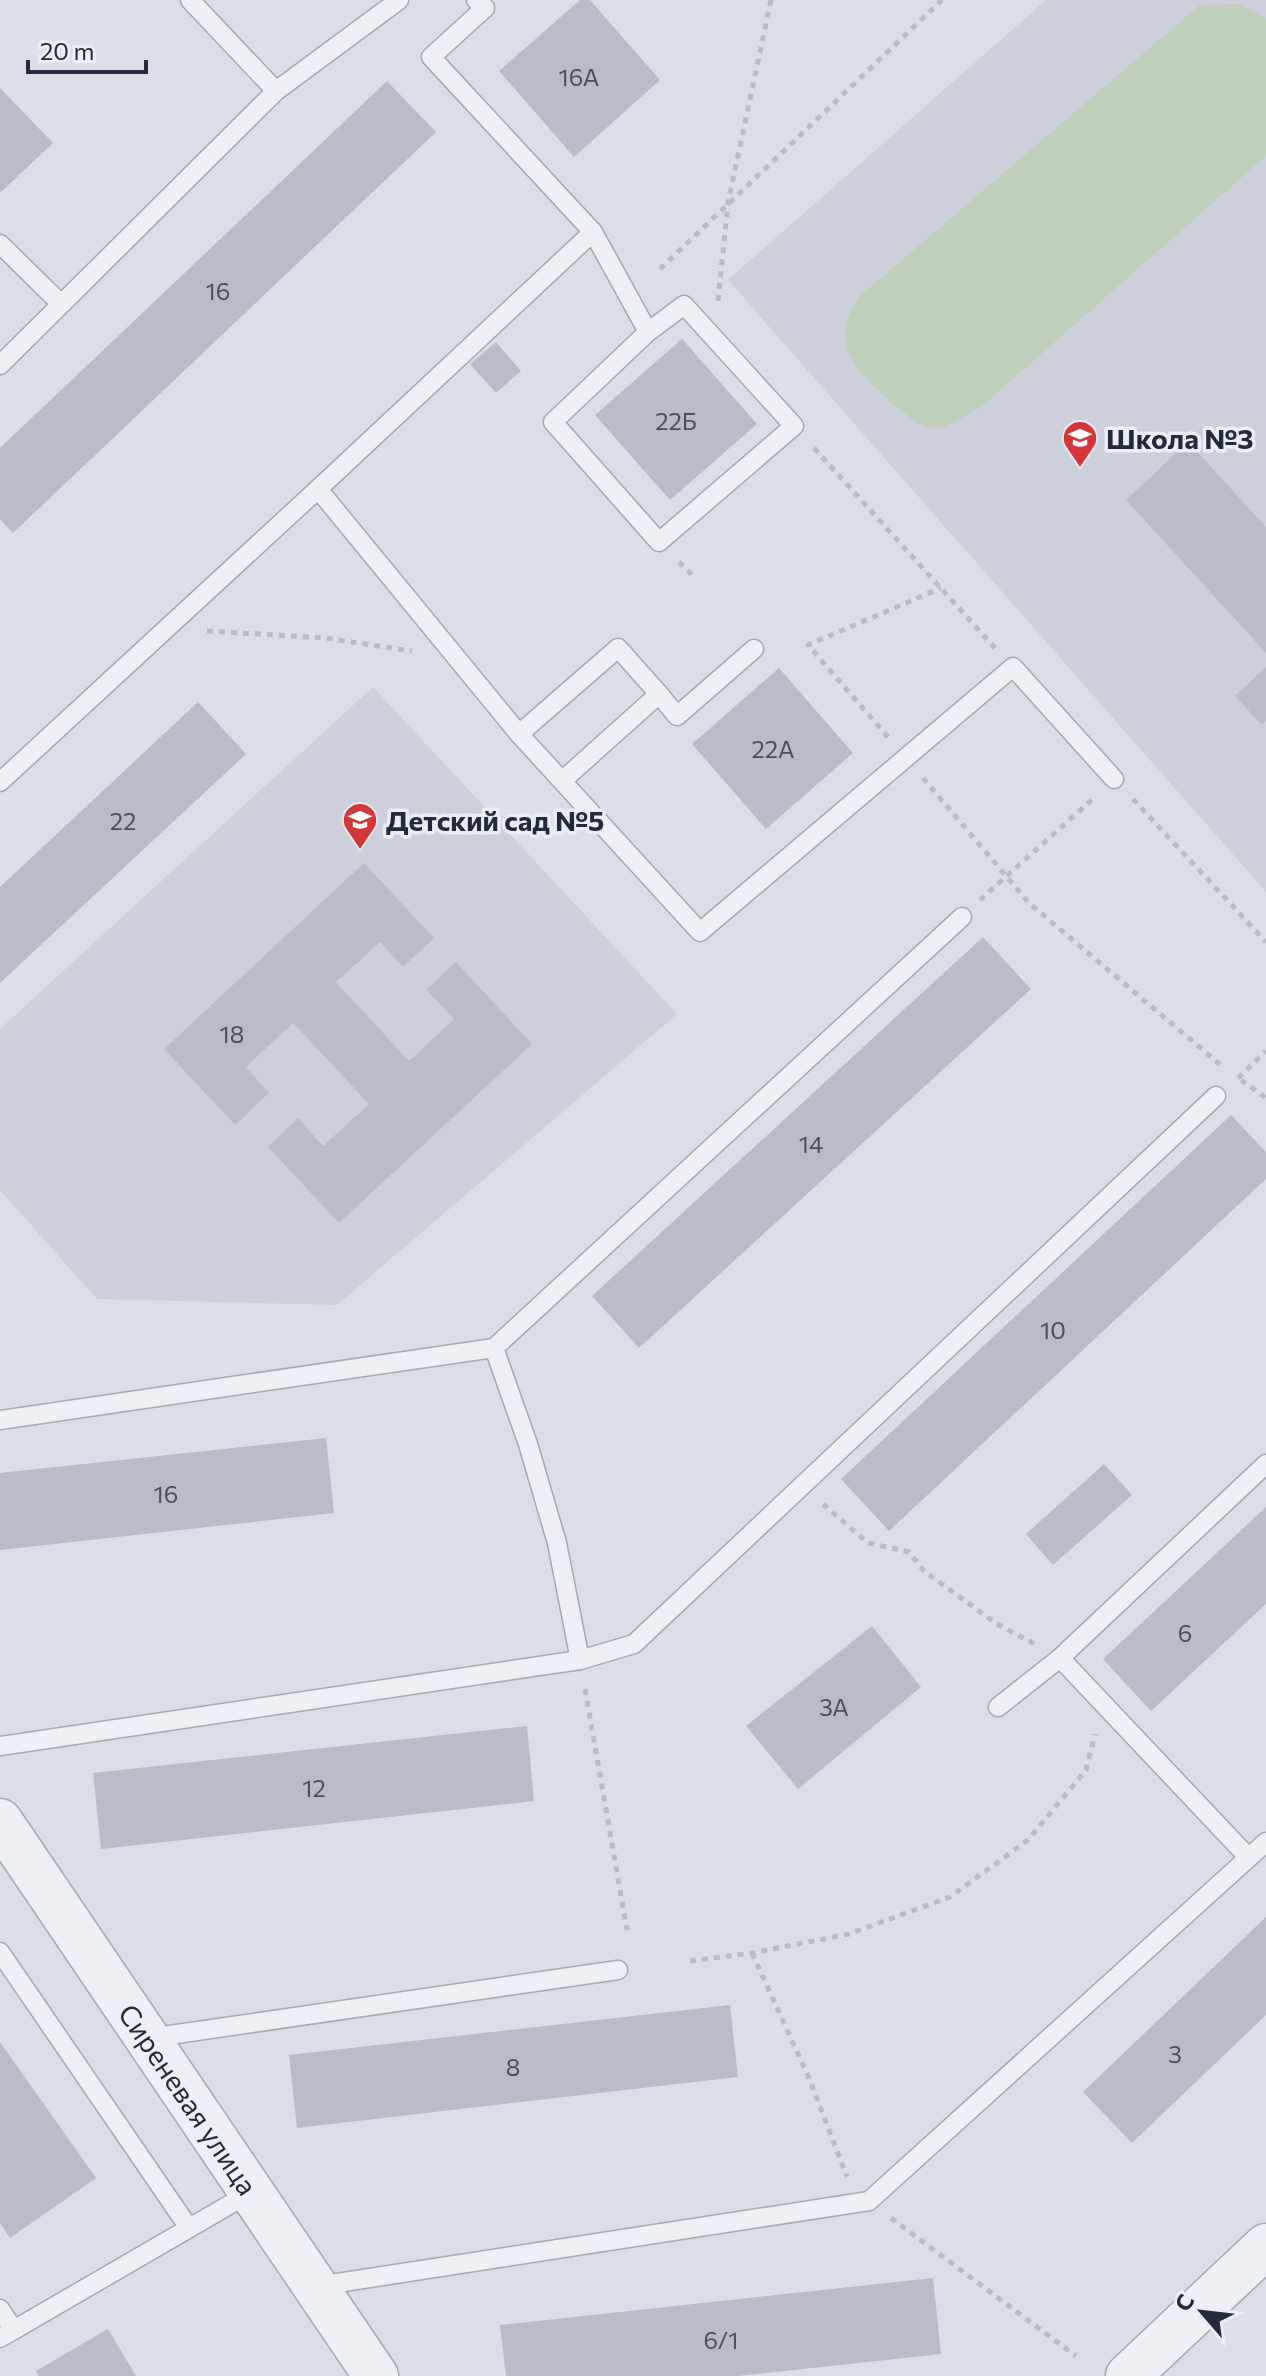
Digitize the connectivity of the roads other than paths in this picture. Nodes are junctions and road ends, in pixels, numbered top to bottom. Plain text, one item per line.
1 (190, 0) edge
2 (399, 0) edge
3 (476, 0) edge
4 (276, 91) junction
5 (593, 232) junction
6 (0, 244) edge
7 (61, 304) junction
8 (648, 332) junction
9 (0, 365) edge
10 (318, 489) junction
11 (754, 649) dead end
12 (659, 694) junction
13 (519, 734) junction
14 (1114, 779) road end
15 (563, 780) junction
16 (0, 782) edge
17 (962, 917) road end
18 (1216, 1096) dead end
19 (494, 1348) junction
20 (0, 1420) edge
21 (1266, 1464) edge
22 (1060, 1658) junction
23 (580, 1660) junction
24 (998, 1707) dead end
25 (0, 1746) edge
26 (0, 1821) edge
27 (1266, 1842) edge
28 (1248, 1857) junction
29 (0, 1952) edge
30 (618, 1970) dead end
31 (145, 2038) junction
32 (253, 2191) junction
33 (189, 2228) junction
34 (1266, 2246) edge
35 (313, 2286) junction
36 (0, 2309) edge
37 (7, 2334) edge
38 (376, 2376) edge
39 (1128, 2376) edge

1 - 4 lane
2 - 4 lane
3 - 5 lane
4 - 7 lane
5 - 8 lane
5 - 10 lane
6 - 7 lane
7 - 9 lane
8 - 8 lane
10 - 13 lane
10 - 16 lane
11 - 12 lane
12 - 13 lane
12 - 15 lane
13 - 15 lane
14 - 15 lane
17 - 19 lane
18 - 23 lane
19 - 20 lane
19 - 23 lane
21 - 22 lane
22 - 24 lane
22 - 28 lane
23 - 25 lane
26 - 31 street, Сиреневая улица
27 - 28 lane
28 - 35 lane
29 - 33 lane
30 - 31 lane
31 - 32 street, Сиреневая улица
32 - 33 lane
32 - 35 street, Сиреневая улица
33 - 37 lane
34 - 39 street
35 - 38 street, Сиреневая улица
36 - 37 lane

